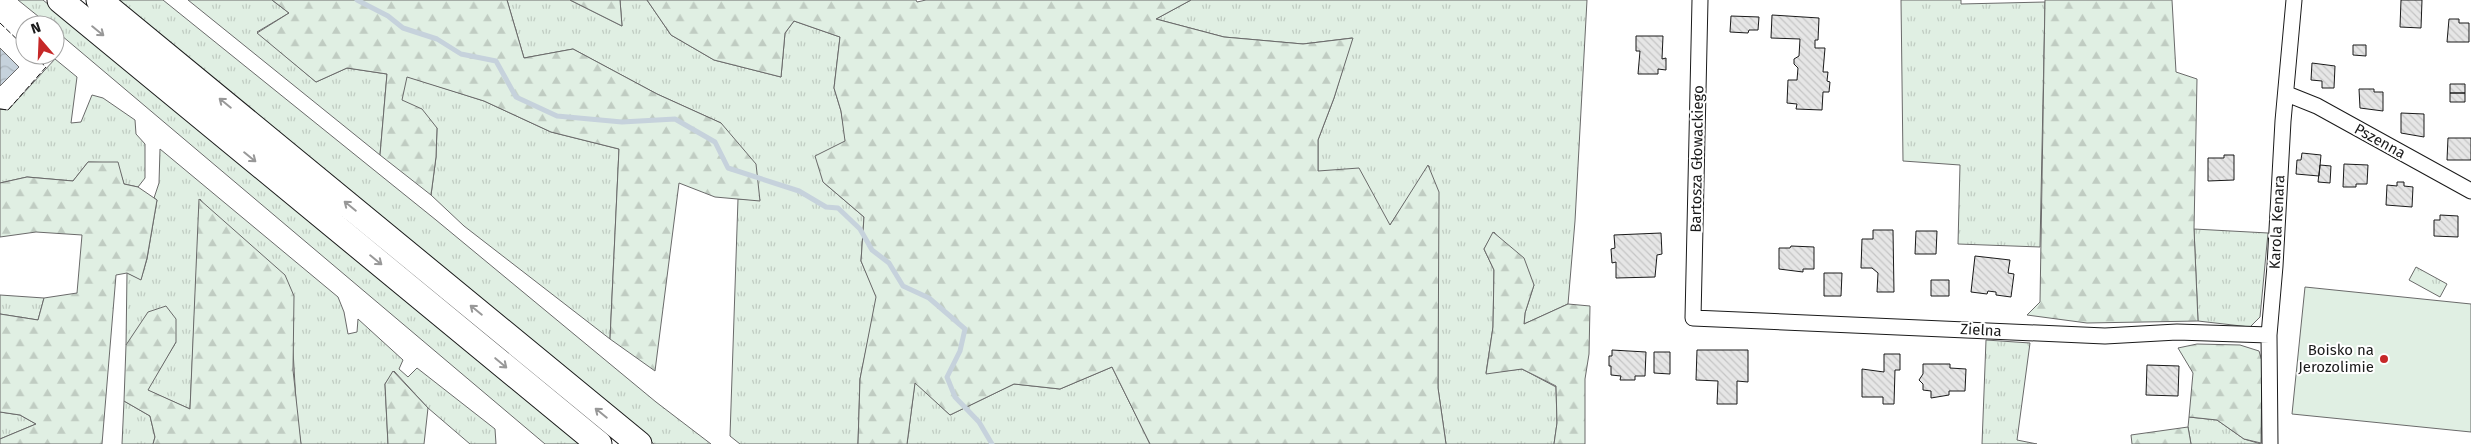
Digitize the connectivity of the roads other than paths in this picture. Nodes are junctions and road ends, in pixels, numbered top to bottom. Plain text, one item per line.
1 (60, 0) edge
2 (99, 0) edge
3 (1700, 0) edge
4 (2294, 0) edge
5 (2287, 94) junction
6 (2471, 191) edge
7 (1694, 318) joint
8 (2269, 335) junction
9 (2270, 442) edge
10 (599, 444) edge
11 (639, 444) edge
12 (2285, 444) edge

1 -> 10 main road
11 -> 2 main road
3 - 7 street, Bartosza Głowackiego
4 - 5 street, Karola Kenara
5 - 6 street, Pszenna
5 - 8 street, Karola Kenara
7 - 8 street, Zielna
8 - 9 street, Karola Kenara
9 - 12 street

